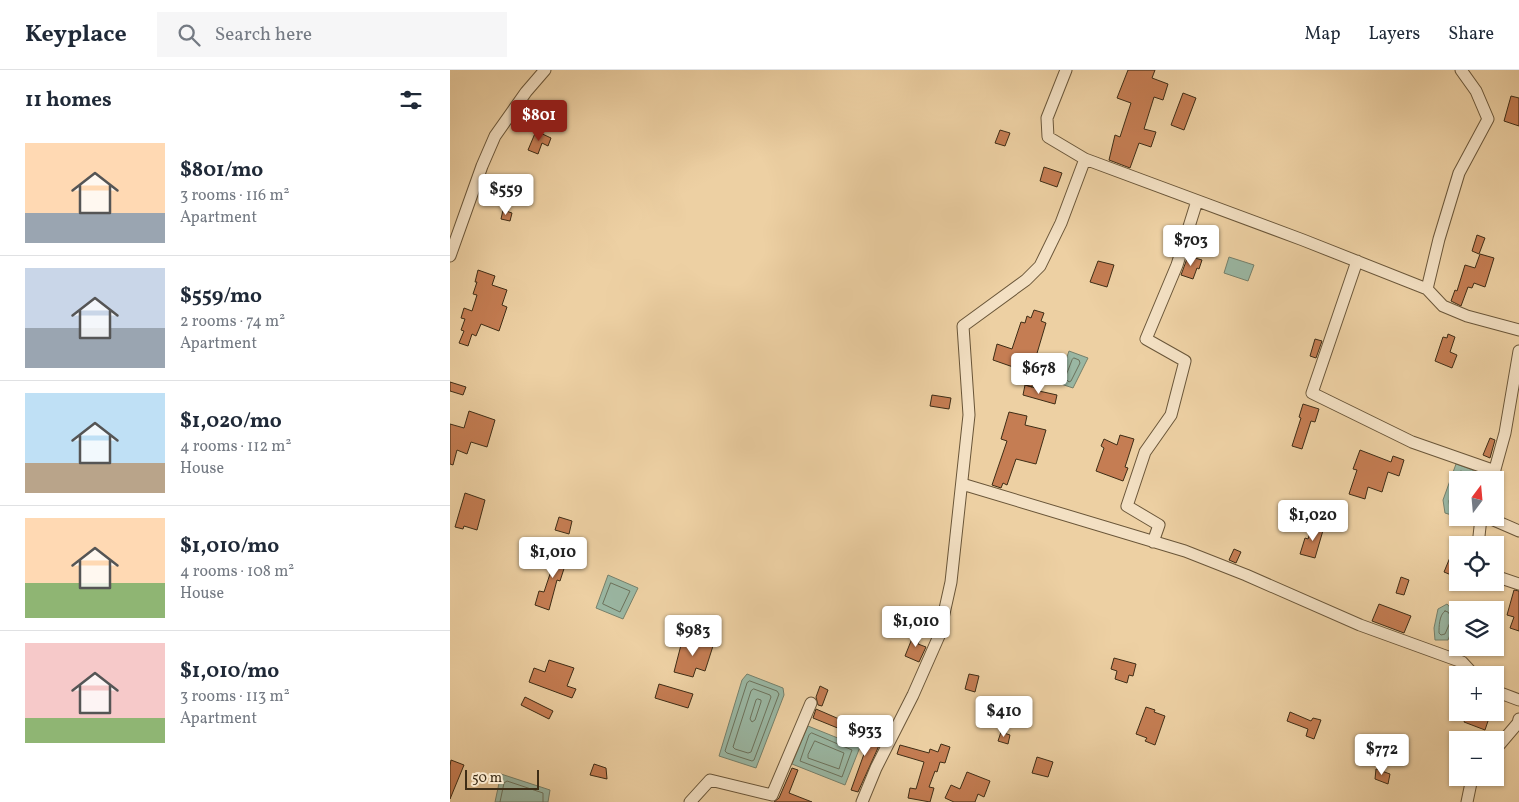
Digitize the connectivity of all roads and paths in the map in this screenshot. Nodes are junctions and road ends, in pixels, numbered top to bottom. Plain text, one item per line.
1 (545, 70) edge
2 (1066, 70) edge
3 (1461, 70) edge
4 (1085, 160) junction
5 (1197, 201) junction
6 (450, 256) edge
7 (1356, 261) junction
8 (1427, 289) junction
9 (1519, 330) edge
10 (1519, 351) edge
11 (1482, 471) edge
12 (1495, 471) edge
13 (962, 484) junction
14 (1504, 524) edge
15 (1519, 531) edge
16 (1153, 542) junction
17 (1504, 579) edge
18 (1519, 584) edge
19 (1466, 666) edge
20 (1504, 694) edge
21 (1519, 700) edge
22 (811, 703) dead end
23 (1519, 719) edge
24 (1504, 739) edge
25 (1470, 786) edge
26 (690, 802) edge
27 (862, 802) edge
28 (1467, 802) edge

1 - 6 street
2 - 4 street
3 - 8 street
4 - 5 street
4 - 13 street
5 - 7 street
5 - 16 street
7 - 8 street
7 - 11 street
8 - 9 street
10 - 12 street
13 - 16 street
13 - 27 street
14 - 15 street
16 - 19 street
17 - 18 street
20 - 21 street
22 - 26 street
23 - 24 street
25 - 28 street

